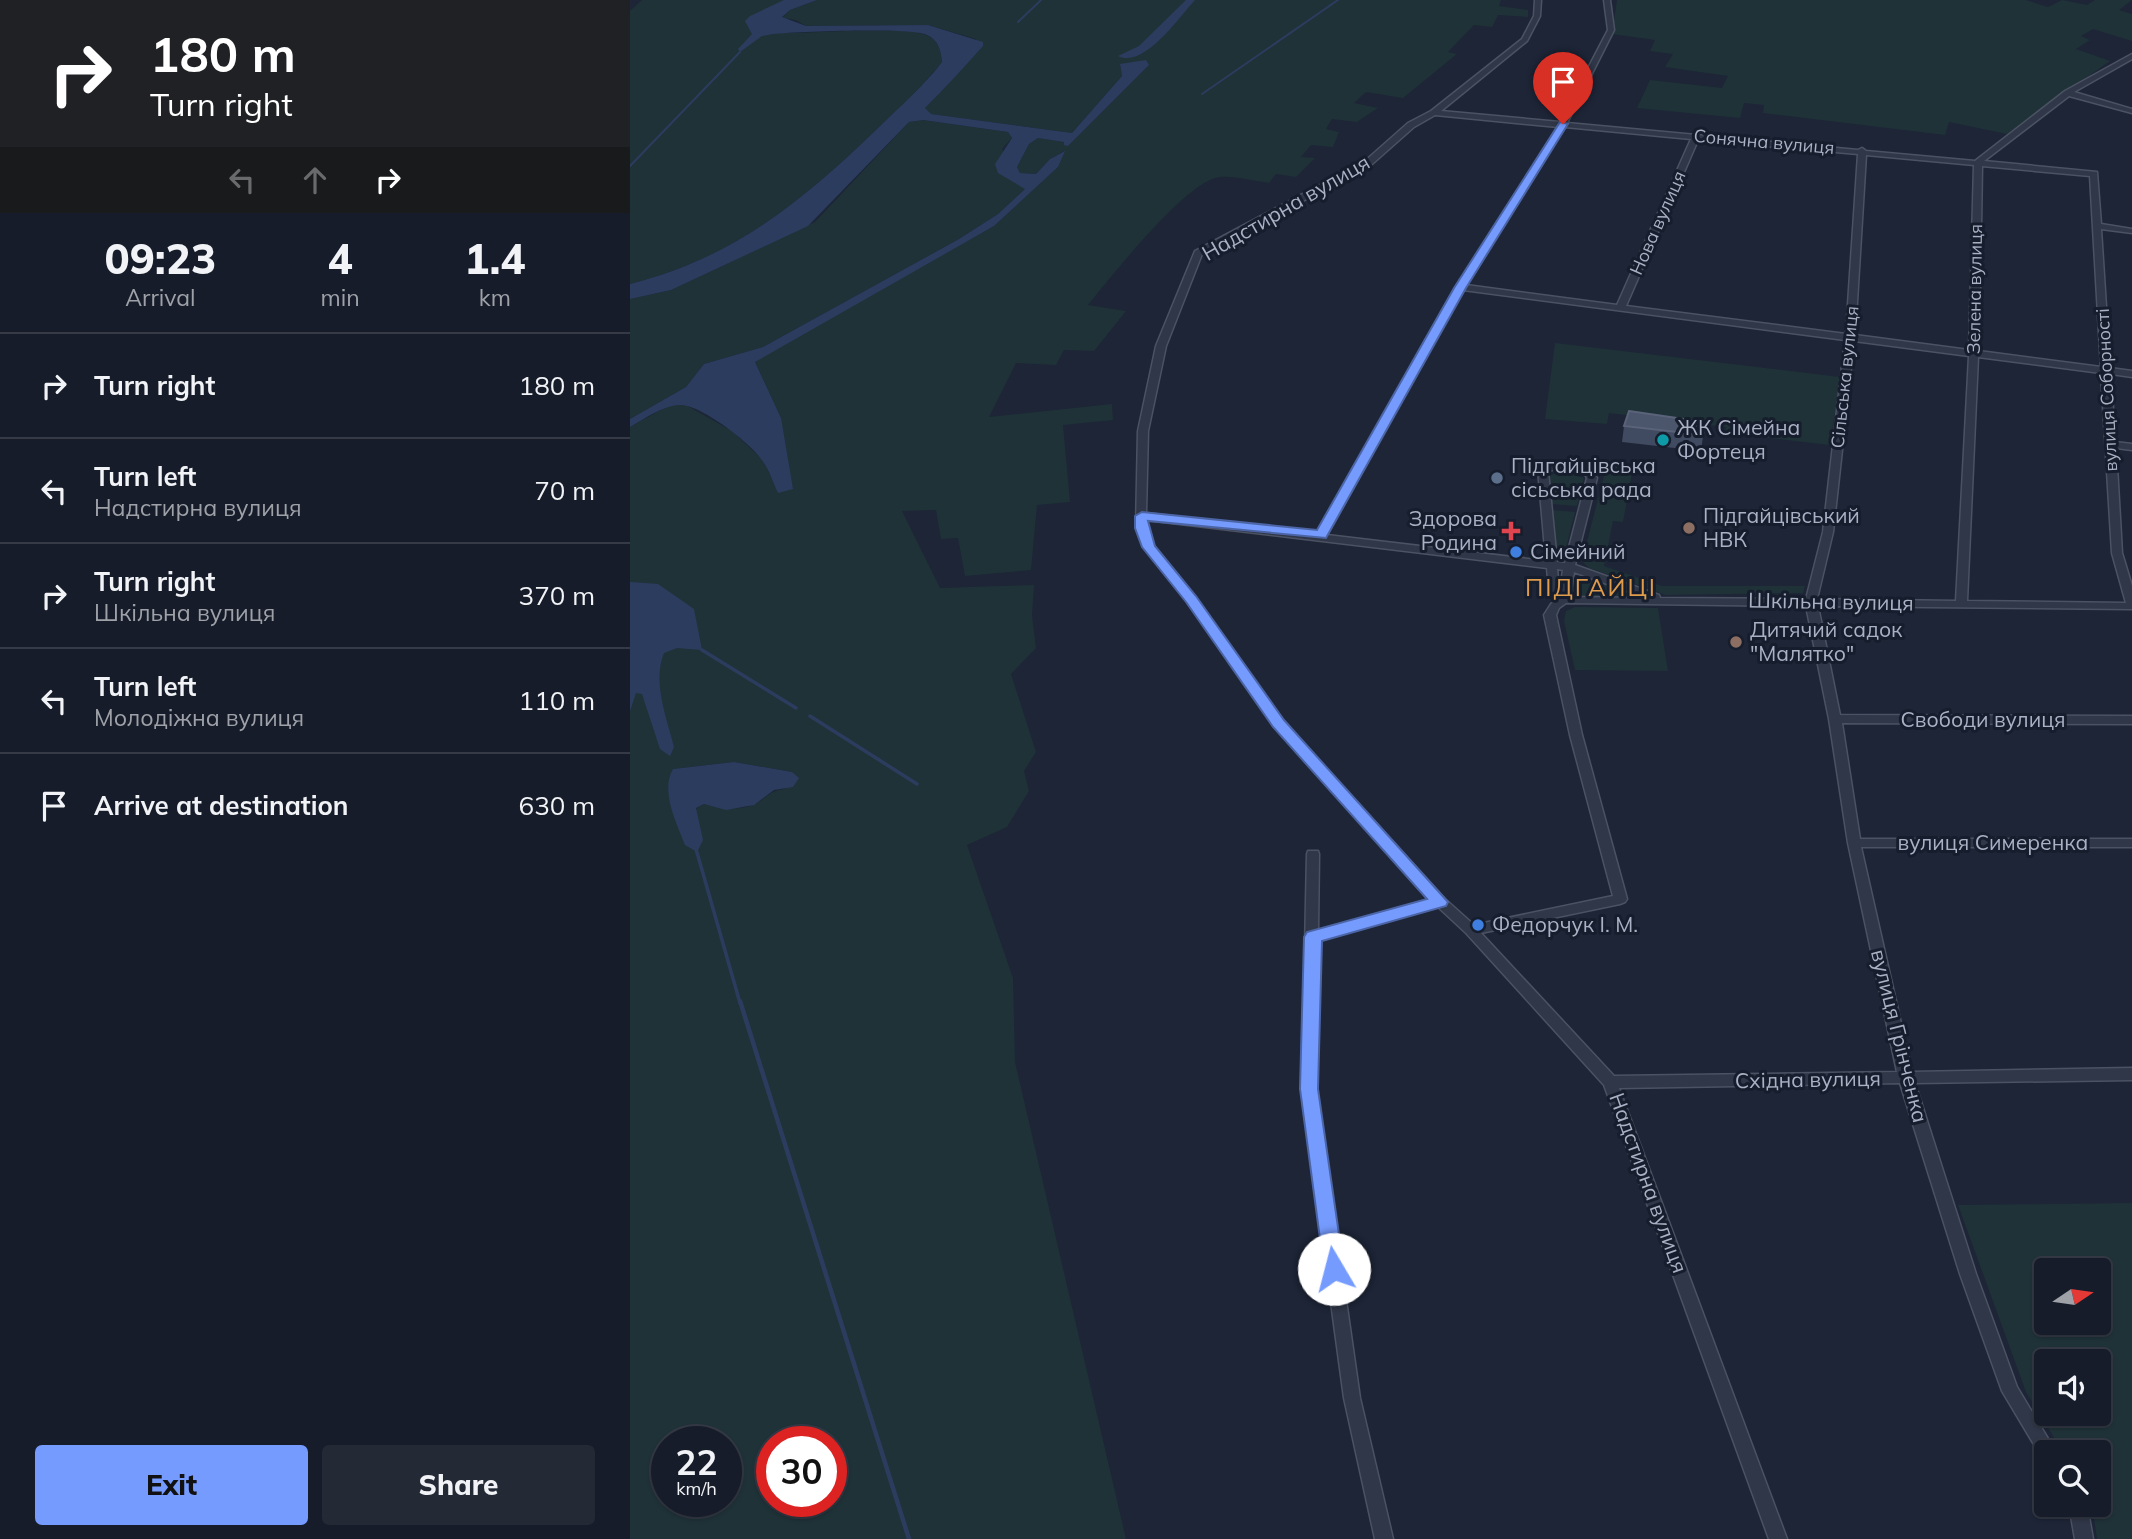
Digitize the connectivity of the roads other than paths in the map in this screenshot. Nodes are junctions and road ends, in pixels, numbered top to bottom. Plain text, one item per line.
1 (1538, 0) edge
2 (1607, 0) edge
3 (2132, 56) edge
4 (2068, 93) junction
5 (2132, 111) edge
6 (1434, 113) junction
7 (1563, 124) junction
8 (1696, 136) junction
9 (1863, 150) junction
10 (1978, 162) junction
11 (2094, 174) joint
12 (2098, 226) junction
13 (2132, 230) edge
14 (1460, 288) junction
15 (1620, 309) junction
16 (1850, 340) junction
17 (1974, 354) junction
18 (2107, 371) junction
19 (2132, 374) edge
20 (2110, 444) junction
21 (2132, 447) edge
22 (1142, 516) junction
23 (1322, 535) junction
24 (1551, 565) junction
25 (1569, 567) junction
26 (1564, 600) junction
27 (1666, 601) junction
28 (1811, 601) junction
29 (1961, 603) junction
30 (2132, 605) edge
31 (1835, 719) junction
32 (2132, 720) edge
33 (1854, 843) junction
34 (2132, 843) edge
35 (1312, 854) dead end
36 (1440, 902) junction
37 (1471, 930) junction
38 (1313, 937) junction
39 (2132, 1074) edge
40 (1906, 1078) junction
41 (1610, 1082) junction
42 (2041, 1440) edge
43 (2080, 1517) edge
44 (1384, 1539) edge
45 (1778, 1539) edge
46 (2084, 1539) edge

1 - 6 street, Надстирна вулиця
2 - 7 street
3 - 4 street
4 - 5 street
4 - 10 street
6 - 7 street, Сонячна вулиця
6 - 22 street, Надстирна вулиця
7 - 8 street, Сонячна вулиця
7 - 14 street
8 - 9 street, Сонячна вулиця
8 - 15 street, Нова вулиця
9 - 10 street, Сонячна вулиця
9 - 16 street, Сільська вулиця
10 - 11 street, Сонячна вулиця
10 - 17 street, Зелена вулиця
11 - 12 street, вулиця Соборності
12 - 13 street
12 - 18 street, вулиця Соборності
14 - 15 street
14 - 23 street
15 - 16 street
16 - 17 street
16 - 28 street, Сільська вулиця
17 - 18 street
17 - 29 street, Зелена вулиця
18 - 19 street
18 - 20 street, вулиця Соборності
20 - 21 street
20 - 30 street, вулиця Соборності
22 - 23 street
22 - 36 street, Надстирна вулиця
23 - 24 street
24 - 25 street
24 - 25 street
24 - 26 street
25 - 26 street
25 - 27 street
26 - 27 street, Шкільна вулиця
26 - 37 street
27 - 28 street, Шкільна вулиця
28 - 29 street, Шкільна вулиця
28 - 31 street, вулиця Грінченка
29 - 30 street, Шкільна вулиця
31 - 32 street, Свободи вулиця
31 - 33 street, вулиця Грінченка
33 - 34 street, вулиця Симеренка
33 - 40 street, вулиця Грінченка
35 - 38 street
36 - 37 street, Надстирна вулиця
36 - 38 street
37 - 41 street, Надстирна вулиця
38 - 44 street
39 - 40 street, Східна вулиця
40 - 41 street, Східна вулиця
40 - 42 street, вулиця Грінченка
41 - 45 street, Надстирна вулиця
43 - 46 street

